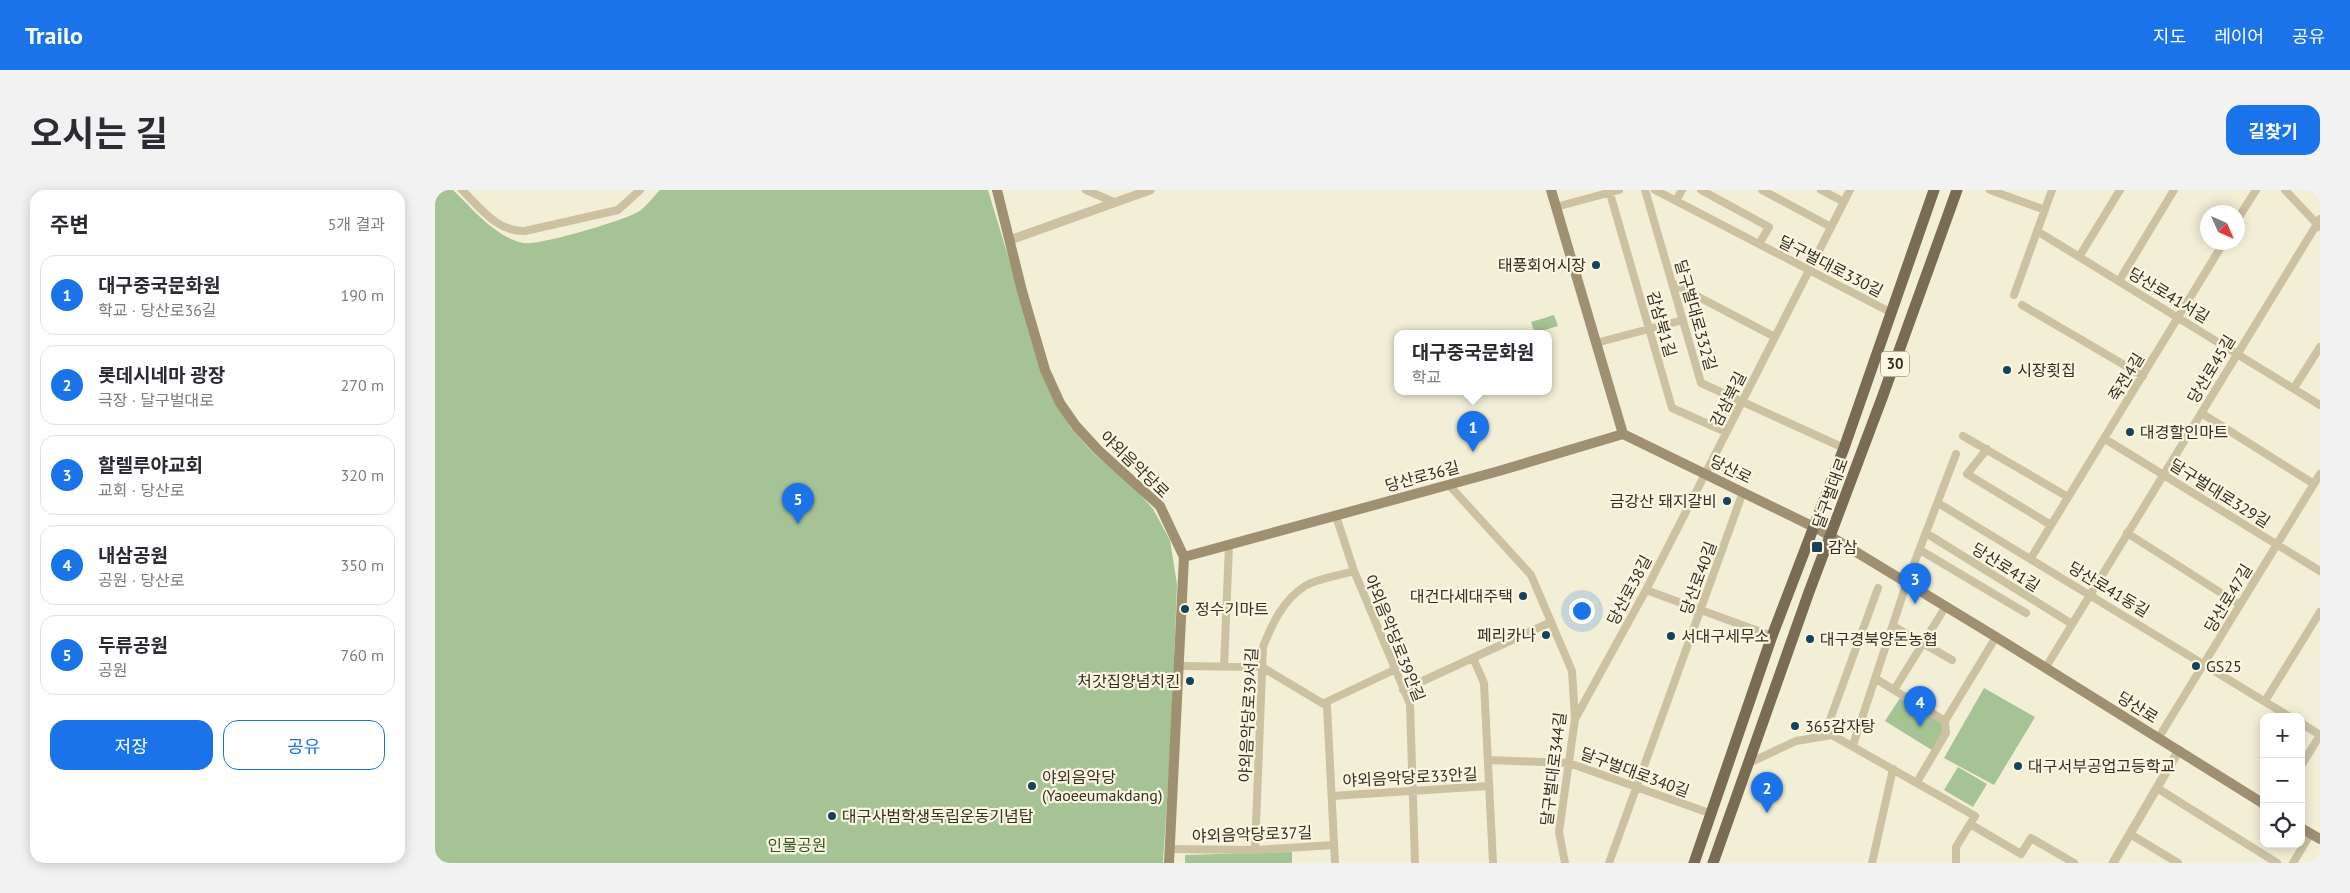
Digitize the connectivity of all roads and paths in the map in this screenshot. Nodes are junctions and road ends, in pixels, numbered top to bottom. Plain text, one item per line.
1 (462, 190) edge
2 (640, 190) edge
3 (997, 190) edge
4 (1086, 190) edge
5 (1150, 190) edge
6 (1551, 190) edge
7 (1619, 190) edge
8 (1645, 190) edge
9 (1655, 190) edge
10 (1682, 190) edge
11 (1701, 190) edge
12 (1762, 190) edge
13 (1821, 190) edge
14 (1850, 190) edge
15 (1934, 190) edge
16 (1957, 190) edge
17 (1990, 190) edge
18 (2052, 190) edge
19 (2120, 190) edge
20 (2175, 190) edge
21 (2256, 190) edge
22 (2285, 190) edge
23 (1609, 191) edge
24 (1676, 201) junction
25 (1114, 202) junction
26 (1844, 202) junction
27 (1556, 207) junction
28 (2245, 207) edge
29 (2045, 210) junction
30 (2319, 223) edge
31 (1831, 227) junction
32 (2037, 232) junction
33 (1010, 240) junction
34 (1759, 244) junction
35 (2219, 250) edge
36 (2079, 257) junction
37 (1809, 270) junction
38 (2119, 281) junction
39 (1672, 283) junction
40 (2014, 295) dead end
41 (2022, 306) dead end
42 (1890, 312) junction
43 (2179, 318) junction
44 (1683, 320) junction
45 (1649, 329) junction
46 (1775, 337) junction
47 (1596, 343) junction
48 (2320, 347) edge
49 (2237, 353) junction
50 (2143, 376) junction
51 (2294, 388) junction
52 (1742, 401) junction
53 (2320, 405) edge
54 (2201, 413) junction
55 (1726, 432) junction
56 (1623, 434) junction
57 (1963, 436) dead end
58 (2105, 439) junction
59 (1844, 448) junction
60 (1987, 449) junction
61 (1956, 454) dead end
62 (1705, 474) junction
63 (2320, 474) edge
64 (2163, 475) junction
65 (1449, 484) junction
66 (2314, 484) junction
67 (1743, 492) junction
68 (2068, 497) junction
69 (1937, 503) junction
70 (1336, 516) junction
71 (2051, 525) junction
72 (1814, 527) junction
73 (1926, 533) junction
74 (2127, 533) junction
75 (1831, 537) junction
76 (2277, 544) junction
77 (1229, 545) junction
78 (1919, 550) junction
79 (1185, 557) junction
80 (2031, 558) junction
81 (1800, 564) junction
82 (1354, 571) junction
83 (2320, 571) edge
84 (1907, 582) junction
85 (1877, 588) dead end
86 (1646, 590) junction
87 (1809, 592) junction
88 (2090, 594) junction
89 (2240, 605) junction
90 (1946, 606) junction
91 (1701, 610) junction
92 (2320, 612) edge
93 (2026, 613) dead end
94 (1551, 622) junction
95 (2072, 624) junction
96 (1893, 626) junction
97 (1772, 636) junction
98 (1996, 637) junction
99 (1923, 643) junction
100 (1473, 658) junction
101 (1952, 660) dead end
102 (2204, 664) junction
103 (1179, 666) junction
104 (1224, 667) junction
105 (1262, 667) junction
106 (2046, 667) junction
107 (1394, 670) junction
108 (1876, 679) junction
109 (1403, 690) junction
110 (1894, 690) junction
111 (2265, 701) junction
112 (1324, 704) junction
113 (2284, 713) edge
114 (1575, 719) junction
115 (1945, 721) junction
116 (2305, 726) edge
117 (2320, 735) edge
118 (1825, 736) junction
119 (2159, 737) junction
120 (1853, 745) junction
121 (2179, 750) junction
122 (2305, 759) edge
123 (1488, 760) junction
124 (1569, 762) junction
125 (1749, 763) junction
126 (1893, 769) junction
127 (1917, 782) junction
128 (1489, 786) junction
129 (1637, 787) junction
130 (2157, 788) junction
131 (1413, 791) junction
132 (1332, 796) junction
133 (2262, 803) edge
134 (1712, 814) junction
135 (1970, 824) junction
136 (2305, 830) edge
137 (2130, 834) junction
138 (2311, 834) junction
139 (2320, 840) edge
140 (1334, 845) junction
141 (1170, 848) junction
142 (1255, 850) junction
143 (2021, 854) junction
144 (1169, 863) edge
145 (1335, 863) edge
146 (1415, 863) edge
147 (1493, 863) edge
148 (1565, 863) edge
149 (1609, 863) edge
150 (1694, 863) edge
151 (1713, 863) edge
152 (1873, 863) edge
153 (1956, 863) edge
154 (2021, 863) edge
155 (2074, 863) edge
156 (2113, 863) edge
157 (2178, 863) edge
158 (2277, 863) edge
159 (2293, 863) edge

1 - 2 street
3 - 33 main road, 야외음악당로
4 - 25 street
5 - 25 street
6 - 27 main road
7 - 23 street
8 - 39 street, 달구벌대로332길
9 - 24 street
10 - 24 street
11 - 34 street, 달구벌대로330길
12 - 31 street
13 - 26 street
14 - 26 street, 감삼북길
15 - 42 main road, 달구벌대로 / 30
16 - 75 main road, 달구벌대로 / 30
17 - 29 street
18 - 29 street
19 - 36 street
20 - 38 street
21 - 28 street
22 - 30 street
23 - 27 street
23 - 45 street, 감삼북1길
24 - 34 street, 달구벌대로330길
25 - 33 street
26 - 31 street, 감삼북길
27 - 47 main road
29 - 32 street
30 - 49 street, 당산로45길
31 - 37 street, 감삼북길
32 - 36 street, 당산로41서길
32 - 40 street
33 - 79 main road, 야외음악당로
34 - 37 street, 달구벌대로330길
35 - 43 street, 죽전4길
36 - 38 street, 당산로41서길
37 - 42 street, 달구벌대로330길
37 - 46 street, 감삼북길
38 - 43 street, 당산로41서길
39 - 44 street, 달구벌대로332길
39 - 46 street
41 - 50 street
42 - 59 main road, 달구벌대로 / 30
43 - 49 street, 당산로41서길
43 - 50 street, 죽전4길
44 - 45 street
44 - 52 street, 달구벌대로332길
45 - 47 street
45 - 55 street, 감삼북1길
46 - 52 street, 감삼북길
47 - 56 main road
48 - 51 street
49 - 51 street, 당산로41서길
49 - 54 street, 당산로45길
50 - 58 street, 죽전4길
51 - 53 street, 당산로41서길
52 - 55 street, 감삼북길
52 - 59 street, 달구벌대로332길
54 - 64 street, 당산로45길
54 - 66 street
55 - 62 street, 감삼북길
56 - 62 main road, 당산로
56 - 65 main road, 당산로36길
57 - 60 street
58 - 64 street, 달구벌대로329길
58 - 68 street, 죽전4길
59 - 72 main road, 달구벌대로 / 30
60 - 68 street
60 - 71 street
61 - 69 street
62 - 67 main road, 당산로
62 - 86 street, 당산로38길
63 - 66 street, 당산로47길
64 - 74 street, 당산로45길
64 - 76 street, 달구벌대로329길
65 - 70 main road, 당산로36길
65 - 94 street, 달구벌대로344길
66 - 76 street, 당산로47길
67 - 72 main road, 당산로
67 - 91 street, 당산로40길
68 - 71 street, 죽전4길
69 - 73 street
69 - 80 street, 당산로41동길
70 - 77 main road, 당산로36길
70 - 82 street, 야외음악당로39안길
71 - 80 street, 죽전4길
72 - 75 main road, 당산로
72 - 81 main road, 달구벌대로 / 30
73 - 78 street
73 - 95 street, 당산로41길
74 - 88 street, 당산로45길
74 - 89 street
75 - 84 main road, 당산로
75 - 87 main road, 달구벌대로 / 30
76 - 83 street, 달구벌대로329길
76 - 89 street, 당산로47길
77 - 79 main road, 당산로36길
77 - 104 street
78 - 84 street
78 - 93 street, 당산로41길
79 - 103 main road, 야외음악당로
80 - 88 street, 당산로41동길
81 - 87 main road
81 - 97 main road, 달구벌대로 / 30
82 - 105 street, 야외음악당로39서길
82 - 107 street, 야외음악당로39안길
84 - 90 main road, 당산로
84 - 96 street
85 - 118 street
86 - 91 street
86 - 114 street, 당산로38길
87 - 125 main road, 달구벌대로 / 30
88 - 95 street, 당산로45길
88 - 102 street, 당산로41동길
89 - 102 street, 당산로47길
90 - 98 main road, 당산로
90 - 99 street
91 - 97 street
91 - 129 street, 당산로40길
92 - 111 street
94 - 100 street
94 - 114 street, 달구벌대로344길
95 - 106 street, 당산로45길
96 - 99 street
96 - 108 street
97 - 134 main road, 달구벌대로 / 30
98 - 106 main road, 당산로
98 - 115 street
99 - 101 street
99 - 110 street
100 - 109 street
100 - 123 street
102 - 111 street, 당산로41동길
102 - 119 street, 당산로47길
103 - 104 street
103 - 141 main road, 야외음악당로
104 - 105 street
105 - 112 street
105 - 142 street, 야외음악당로39서길
106 - 119 main road, 당산로
107 - 109 street, 야외음악당로39안길
107 - 112 street
108 - 110 street
108 - 120 street
109 - 131 street, 야외음악당로39안길
110 - 115 street
111 - 113 street, 당산로41동길
112 - 132 street
114 - 124 street, 달구벌대로344길
115 - 127 street
116 - 117 street
117 - 122 street
118 - 120 street
118 - 125 street
119 - 121 main road, 당산로
120 - 126 street
121 - 130 street
121 - 133 main road, 당산로
123 - 124 street, 달구벌대로340길
123 - 128 street
124 - 129 street, 달구벌대로340길
124 - 148 street, 달구벌대로344길
125 - 151 main road, 달구벌대로 / 30
126 - 127 street
126 - 152 street
127 - 135 street
128 - 131 street, 야외음악당로33안길
128 - 147 street
129 - 134 street, 달구벌대로340길
129 - 149 street, 당산로40길
130 - 137 street
130 - 158 street
131 - 132 street, 야외음악당로33안길
131 - 146 street, 야외음악당로39안길
132 - 140 street
134 - 150 main road, 달구벌대로 / 30
135 - 143 street
135 - 153 street
136 - 138 main road
137 - 156 street
137 - 157 street
138 - 139 main road
138 - 159 street
140 - 142 street, 야외음악당로37길
140 - 145 street
141 - 142 street, 야외음악당로37길
141 - 144 main road, 야외음악당로
143 - 154 street
143 - 155 street

